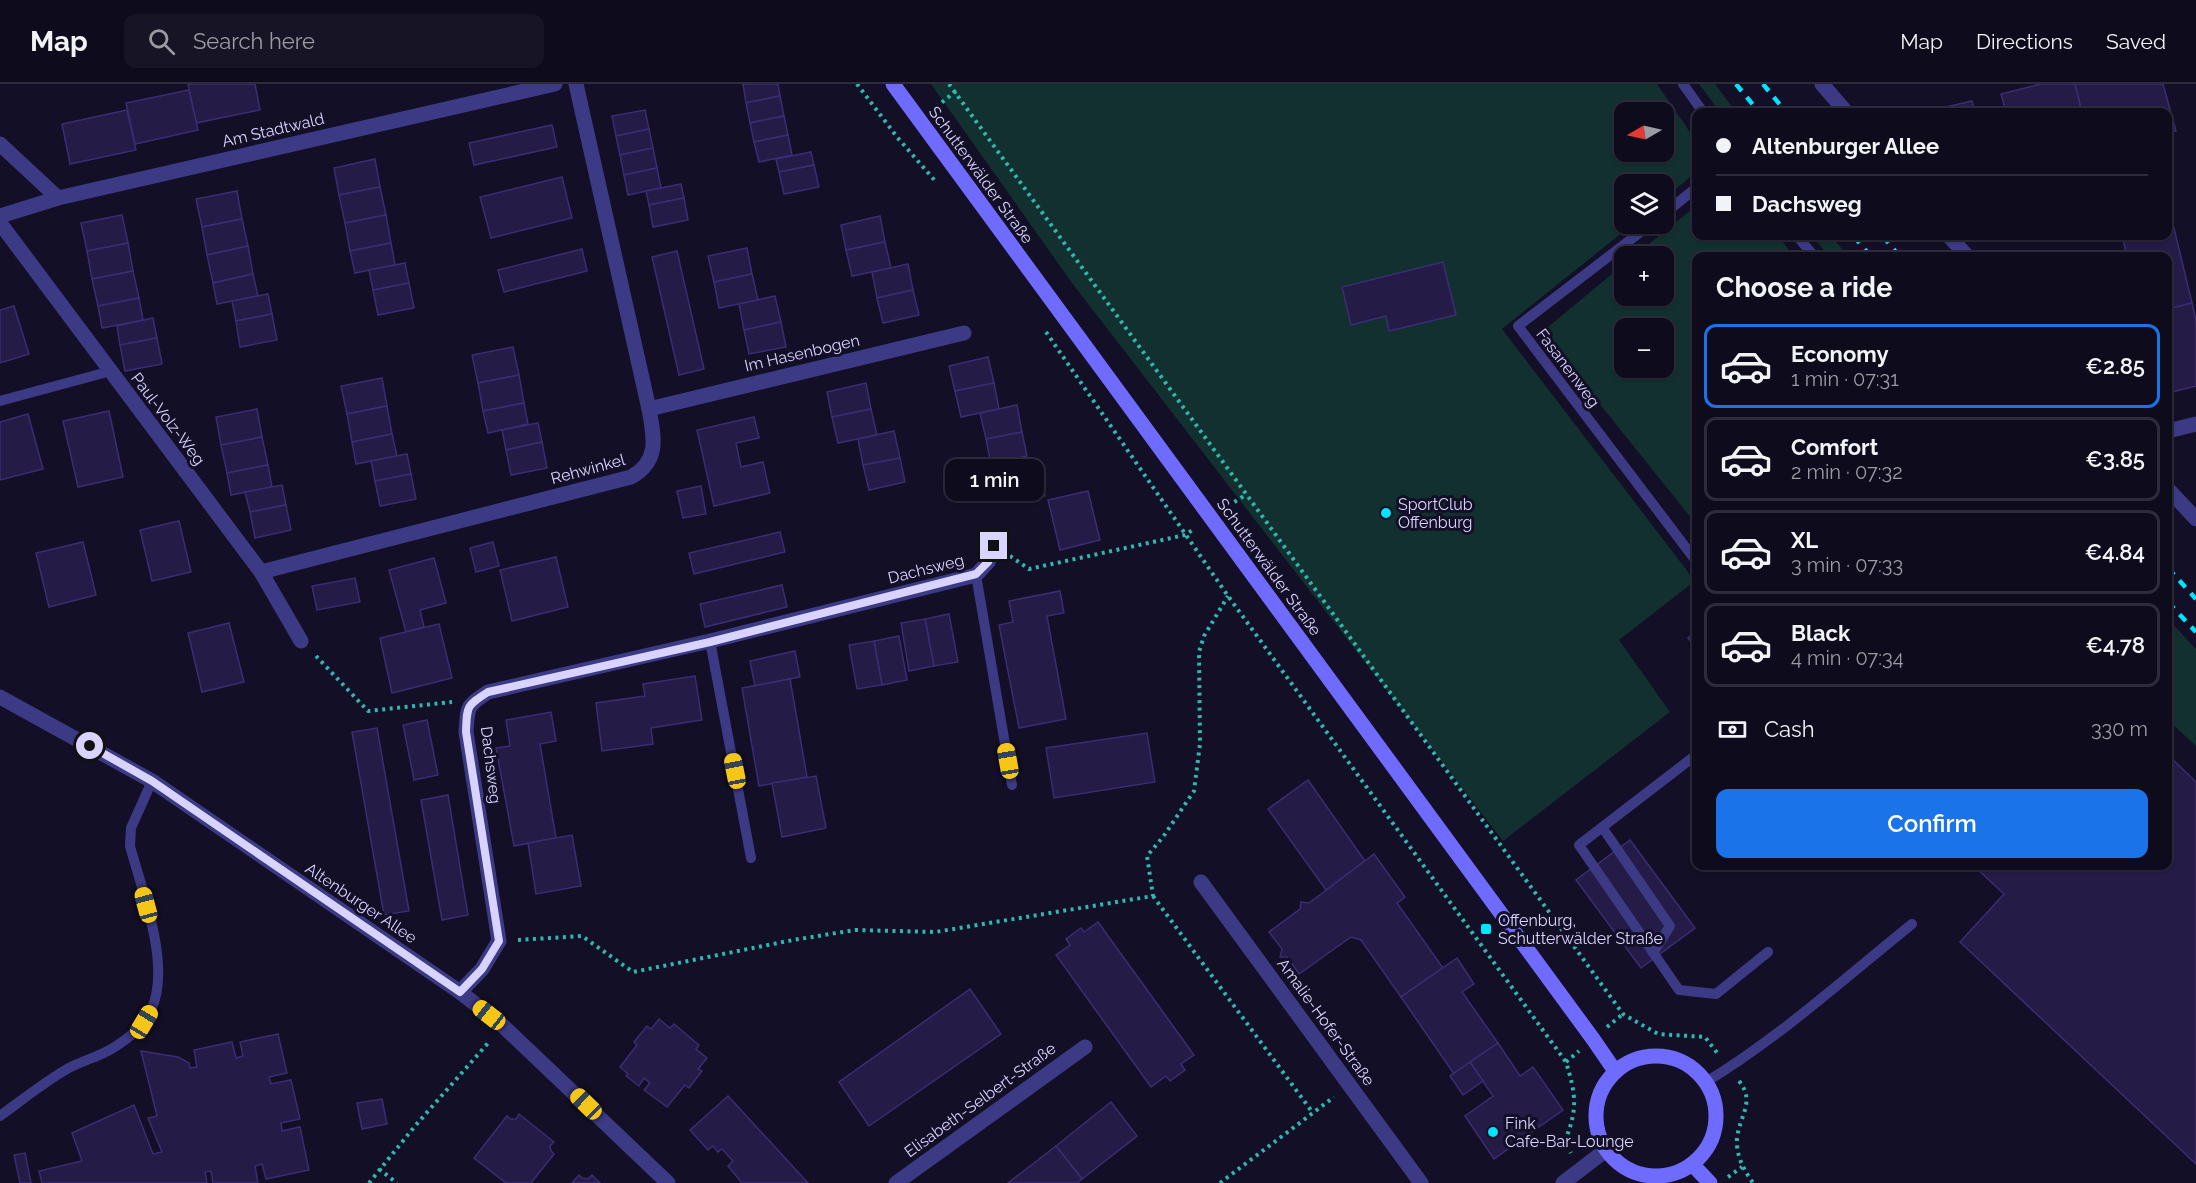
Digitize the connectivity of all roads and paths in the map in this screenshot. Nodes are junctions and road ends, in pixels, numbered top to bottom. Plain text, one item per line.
1 (555, 84) edge
2 (576, 84) edge
3 (857, 84) edge
4 (893, 84) edge
5 (949, 84) edge
6 (1683, 84) edge
7 (1822, 84) edge
8 (497, 90) edge
9 (1700, 108) edge
10 (1842, 108) edge
11 (0, 144) edge
12 (941, 188) dead end
13 (1692, 191) edge
14 (58, 198) junction
15 (1674, 206) edge
16 (0, 216) edge
17 (0, 223) edge
18 (1638, 234) edge
19 (1800, 240) edge
20 (1953, 240) edge
21 (1811, 252) edge
22 (1963, 252) edge
23 (1044, 330) dead end
24 (964, 333) dead end
25 (111, 371) junction
26 (0, 401) edge
27 (649, 409) junction
28 (2196, 424) edge
29 (2172, 430) edge
30 (2172, 493) edge
31 (1247, 494) junction
32 (1210, 518) junction
33 (2196, 519) edge
34 (1185, 535) junction
35 (994, 546) joint
36 (1692, 556) edge
37 (261, 573) junction
38 (976, 574) junction
39 (1228, 596) junction
40 (301, 641) joint
41 (710, 642) junction
42 (0, 697) edge
43 (470, 703) junction
44 (1692, 758) edge
45 (152, 781) junction
46 (1012, 785) dead end
47 (1602, 827) junction
48 (751, 858) dead end
49 (1201, 882) dead end
50 (1153, 896) junction
51 (1912, 924) dead end
52 (499, 941) junction
53 (1768, 952) dead end
54 (1653, 953) junction
55 (460, 992) junction
56 (1623, 1014) dead end
57 (503, 1026) junction
58 (1084, 1047) dead end
59 (1615, 1071) junction
60 (1706, 1082) junction
61 (1349, 1085) junction
62 (1312, 1113) junction
63 (0, 1116) edge
64 (1606, 1150) junction
65 (1692, 1164) junction
66 (1742, 1167) dead end
67 (379, 1169) junction
68 (1579, 1171) junction
69 (369, 1183) edge
70 (397, 1183) edge
71 (668, 1183) edge
72 (896, 1183) edge
73 (1220, 1183) edge
74 (1421, 1183) edge
75 (1563, 1183) edge
76 (1710, 1183) edge
77 (1753, 1183) edge

1 - 8 street, Am Stadtwald
2 - 27 street, Rehwinkel
3 - 12 path
4 - 32 main road, Schutterwälder Straße
5 - 31 path
6 - 9 lane
7 - 10 street
8 - 14 street, Am Stadtwald
11 - 14 street
13 - 15 lane
14 - 16 street, Am Stadtwald
17 - 25 street, Paul-Volz-Weg
18 - 36 lane, Fasanenweg
19 - 21 lane
20 - 22 street
23 - 34 path
24 - 27 street, Im Hasenbogen
25 - 26 lane
25 - 37 street, Paul-Volz-Weg
27 - 37 street, Rehwinkel
28 - 29 street
30 - 33 street
31 - 32 path
31 - 56 path
32 - 34 path
32 - 59 main road, Schutterwälder Straße
34 - 35 path
34 - 39 path
35 - 38 street, Dachsweg
37 - 40 street, Paul-Volz-Weg
38 - 41 street, Dachsweg
38 - 46 lane, Dachsweg
39 - 50 path
39 - 68 path
40 - 43 path
41 - 43 street, Dachsweg
41 - 48 lane
42 - 45 street, Altenburger Allee
43 - 52 street, Dachsweg
44 - 47 lane
45 - 55 street, Altenburger Allee
45 - 63 lane
47 - 54 lane
47 - 54 lane
49 - 61 street, Amalie-Hofer-Straße
50 - 52 path
50 - 62 path
51 - 60 lane
52 - 55 street
53 - 54 lane
55 - 57 street, Altenburger Allee
57 - 67 path
57 - 71 street, Altenburger Allee
58 - 72 street, Elisabeth-Selbert-Straße
59 - 60 main road
59 - 64 main road
60 - 65 main road
61 - 62 path
61 - 74 street, Amalie-Hofer-Straße
62 - 73 path
64 - 65 main road
64 - 68 street
65 - 76 main road
66 - 77 path
67 - 69 path
67 - 70 path
68 - 75 street

